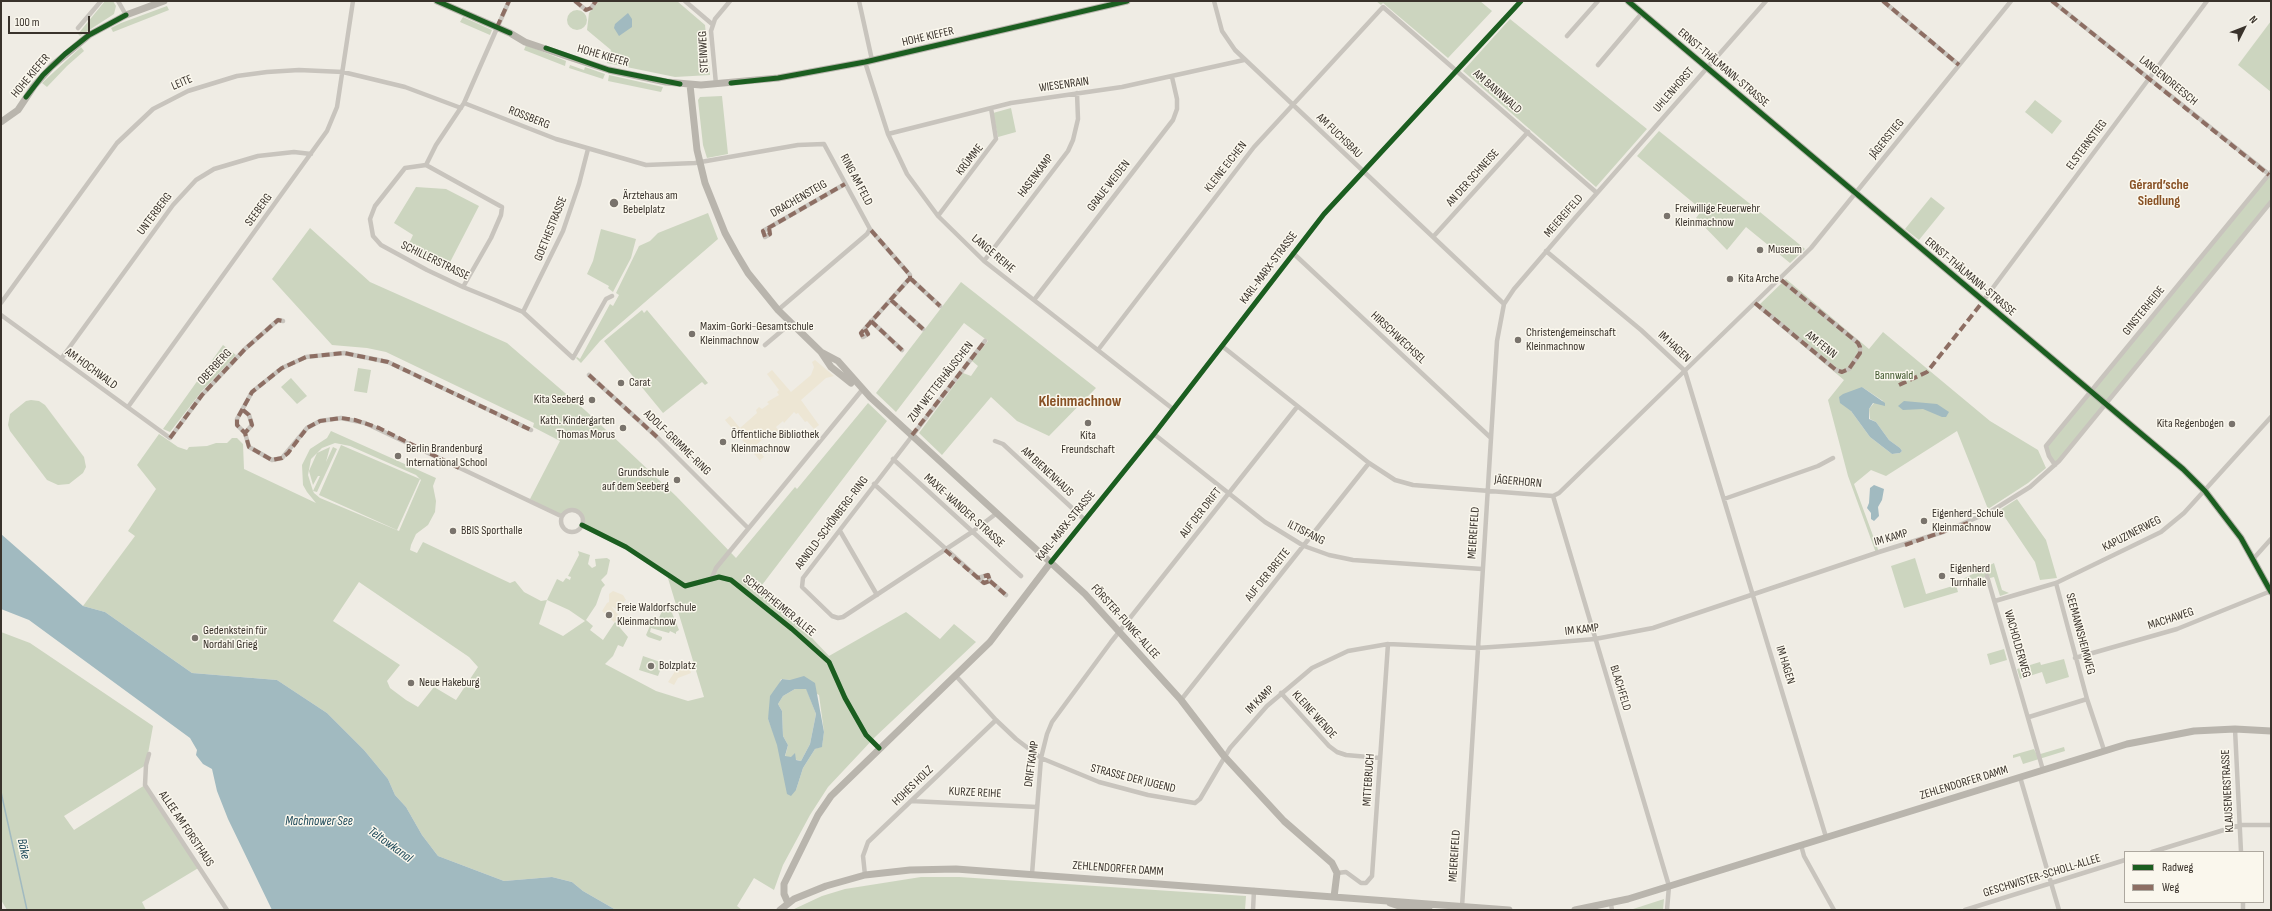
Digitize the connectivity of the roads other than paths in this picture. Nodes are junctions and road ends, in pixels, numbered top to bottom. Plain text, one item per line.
1 (101, 1) edge
2 (118, 1) edge
3 (164, 1) edge
4 (353, 1) edge
5 (437, 1) edge
6 (509, 1) edge
7 (575, 1) edge
8 (596, 1) edge
9 (685, 1) edge
10 (730, 1) edge
11 (859, 1) edge
12 (1127, 1) edge
13 (1214, 1) edge
14 (1521, 1) edge
15 (1598, 1) edge
16 (1628, 1) edge
17 (1766, 1) edge
18 (1883, 1) edge
19 (2011, 1) edge
20 (2052, 1) edge
21 (2207, 1) edge
22 (1383, 8) joint
23 (1642, 13) junction
24 (126, 15) junction
25 (712, 24) junction
26 (497, 27) junction
27 (78, 28) dead end
28 (1567, 36) dead end
29 (1244, 60) junction
30 (869, 61) junction
31 (1598, 64) dead end
32 (1959, 65) junction
33 (1707, 68) junction
34 (1456, 70) junction
35 (343, 72) junction
36 (1172, 77) junction
37 (2149, 78) junction
38 (716, 84) junction
39 (690, 85) junction
40 (1077, 94) junction
41 (464, 103) junction
42 (1293, 105) junction
43 (461, 108) junction
44 (991, 108) junction
45 (1, 122) edge
46 (1528, 132) junction
47 (888, 134) junction
48 (588, 149) junction
49 (311, 154) junction
50 (700, 162) junction
51 (426, 165) junction
52 (1362, 172) junction
53 (2270, 174) edge
54 (844, 184) junction
55 (1597, 193) junction
56 (1856, 194) junction
57 (2271, 202) edge
58 (938, 216) junction
59 (870, 229) junction
60 (762, 231) dead end
61 (1433, 237) junction
62 (1546, 251) junction
63 (1293, 253) junction
64 (984, 261) junction
65 (910, 278) junction
66 (1780, 279) junction
67 (1774, 284) joint
68 (463, 287) junction
69 (612, 296) dead end
70 (891, 300) junction
71 (1034, 300) junction
72 (1983, 301) junction
73 (1754, 303) junction
74 (1, 304) edge
75 (1504, 304) junction
76 (940, 306) dead end
77 (778, 310) junction
78 (523, 312) junction
79 (1, 315) edge
80 (283, 321) dead end
81 (871, 321) junction
82 (791, 323) junction
83 (865, 329) dead end
84 (923, 329) dead end
85 (985, 341) dead end
86 (765, 345) dead end
87 (1222, 346) junction
88 (902, 350) dead end
89 (1098, 350) junction
90 (62, 359) junction
91 (1685, 371) junction
92 (589, 375) dead end
93 (861, 389) junction
94 (2091, 391) junction
95 (2106, 404) junction
96 (128, 407) junction
97 (1298, 407) junction
98 (1173, 409) junction
99 (243, 410) junction
100 (2271, 416) edge
101 (531, 430) dead end
102 (246, 433) junction
103 (1154, 434) junction
104 (912, 436) junction
105 (170, 438) joint
106 (1491, 438) junction
107 (994, 442) dead end
108 (1833, 458) dead end
109 (893, 459) junction
110 (1369, 463) junction
111 (2054, 465) junction
112 (874, 484) junction
113 (1487, 489) junction
114 (2205, 490) junction
115 (1230, 493) junction
116 (1553, 496) junction
117 (1724, 499) junction
118 (997, 513) junction
119 (562, 516) junction
120 (1085, 520) junction
121 (582, 525) junction
122 (748, 528) junction
123 (840, 531) junction
124 (972, 532) junction
125 (2271, 539) edge
126 (1304, 546) junction
127 (945, 550) junction
128 (2254, 558) junction
129 (1051, 562) junction
130 (1482, 569) junction
131 (1022, 576) dead end
132 (1987, 576) dead end
133 (711, 580) junction
134 (2056, 583) junction
135 (2271, 592) edge
136 (877, 595) junction
137 (1006, 595) dead end
138 (1752, 595) junction
139 (1995, 601) junction
140 (1120, 632) junction
141 (1595, 639) junction
142 (1388, 644) junction
143 (1476, 648) junction
144 (2076, 658) junction
145 (956, 676) junction
146 (1281, 693) junction
147 (2087, 699) junction
148 (1181, 700) junction
149 (2029, 717) junction
150 (996, 720) junction
151 (2235, 729) junction
152 (2271, 730) edge
153 (879, 748) junction
154 (2104, 750) junction
155 (150, 754) dead end
156 (1224, 756) junction
157 (1041, 758) junction
158 (1380, 758) junction
159 (2043, 770) junction
160 (2020, 778) junction
161 (911, 801) junction
162 (1198, 801) joint
163 (1037, 807) junction
164 (2240, 825) junction
165 (2271, 825) edge
166 (1826, 837) junction
167 (1801, 846) junction
168 (2155, 851) edge
169 (2241, 851) edge
170 (2124, 860) edge
171 (1337, 873) junction
172 (1032, 874) junction
173 (865, 875) junction
174 (2051, 883) junction
175 (1669, 886) junction
176 (1254, 892) junction
177 (1334, 897) junction
178 (1387, 900) junction
179 (788, 903) junction
180 (1611, 907) edge
181 (1463, 909) edge
182 (1586, 909) edge
183 (227, 910) edge
184 (780, 910) edge
185 (1253, 910) edge
186 (1429, 910) edge
187 (1509, 910) edge
188 (1575, 910) edge
189 (1667, 910) edge
190 (1834, 910) edge
191 (1964, 910) edge
192 (2059, 910) edge

1 - 27 street
2 - 24 street
3 - 24 street, HOHE KIEFER
4 - 35 street, SEEBERG
5 - 26 street, HOHE KIEFER
6 - 26 street
7 - 8 street
9 - 25 street
10 - 25 street, STEINWEG
11 - 30 street, LANGE REIHE
12 - 30 street, HOHE KIEFER
13 - 29 street, AM FUCHSBAU
14 - 34 street, KARL-MARX-STRASSE
15 - 28 street
16 - 23 street, ERNST-THÄLMANN-STRASSE
17 - 33 street, UHLENHORST
18 - 32 street
19 - 32 street, JÄGERSTIEG
20 - 37 street, LANGENDREESCH
21 - 37 street, ELSTERNSTIEG
22 - 34 street, AM BANNWALD
22 - 42 street, KLEINE EICHEN
23 - 31 street
23 - 33 street, ERNST-THÄLMANN-STRASSE
24 - 45 street, HOHE KIEFER
25 - 38 street, STEINWEG
26 - 39 street, HOHE KIEFER
26 - 41 street
29 - 36 street, WIESENRAIN
29 - 42 street, AM FUCHSBAU
30 - 38 street, HOHE KIEFER
30 - 47 street, LANGE REIHE
32 - 56 street, JÄGERSTIEG
33 - 55 street, UHLENHORST
33 - 56 street, ERNST-THÄLMANN-STRASSE
34 - 46 street, AM BANNWALD
34 - 52 street, KARL-MARX-STRASSE
35 - 43 street, LEITE
35 - 49 street, SEEBERG
35 - 74 street, LEITE
36 - 40 street, WIESENRAIN
36 - 71 street, GRAUE WEIDEN
37 - 53 street, LANGENDREESCH
37 - 72 street, ELSTERNSTIEG
38 - 39 street, HOHE KIEFER
39 - 50 street, FÖRSTER-FUNKE-ALLEE
40 - 44 street, WIESENRAIN
40 - 64 street, HASENKAMP
41 - 43 street
41 - 48 street, ROSSBERG
42 - 52 street, AM FUCHSBAU
42 - 89 street, KLEINE EICHEN
43 - 51 street
44 - 47 street, WIESENRAIN
44 - 58 street, KRÜMME
46 - 55 street, AM BANNWALD
46 - 61 street, AN DER SCHNEISE
47 - 58 street, LANGE REIHE
48 - 50 street, ROSSBERG
48 - 78 street, GOETHESTRASSE
49 - 90 street, UNTERBERG
49 - 96 street, SEEBERG
50 - 54 street, RING AM FELD
50 - 77 street, FÖRSTER-FUNKE-ALLEE
51 - 68 street
51 - 68 street, SCHILLERSTRASSE
52 - 61 street, AM FUCHSBAU
52 - 63 street, KARL-MARX-STRASSE
53 - 94 street, GINSTERHEIDE
54 - 59 street, RING AM FELD
54 - 60 street, DRACHENSTEIG
55 - 62 street, MEIEREIFELD
56 - 66 street, JÄGERSTIEG
56 - 72 street, ERNST-THÄLMANN-STRASSE
57 - 95 street
58 - 64 street, LANGE REIHE
59 - 65 street, RING AM FELD
59 - 77 street
61 - 75 street, AM FUCHSBAU
62 - 75 street, MEIEREIFELD
62 - 91 street, IM HAGEN
63 - 87 street, KARL-MARX-STRASSE
63 - 106 street, HIRSCHWECHSEL
64 - 71 street, LANGE REIHE
65 - 70 street
65 - 76 street, RING AM FELD
66 - 67 street, JÄGERSTIEG
66 - 73 street, AM FENN
67 - 73 street, JÄGERHORN
68 - 78 street, SCHILLERSTRASSE
69 - 78 street, SCHILLERSTRASSE
70 - 81 street
70 - 84 street
71 - 89 street, LANGE REIHE
72 - 94 street, ERNST-THÄLMANN-STRASSE
73 - 91 street, JÄGERHORN
75 - 106 street, MEIEREIFELD
77 - 82 street, FÖRSTER-FUNKE-ALLEE
79 - 90 street, AM HOCHWALD
80 - 105 street, OBERBERG
81 - 83 street
81 - 88 street
82 - 86 street
82 - 93 street, FÖRSTER-FUNKE-ALLEE
85 - 104 street, ZUM WETTERHÄUSCHEN
87 - 97 street, JÄGERHORN
87 - 98 street, KARL-MARX-STRASSE
89 - 98 street, LANGE REIHE
90 - 96 street, AM HOCHWALD
91 - 116 street, JÄGERHORN
91 - 117 street, IM HAGEN
92 - 122 street, ADOLF-GRIMME-RING
93 - 104 street, FÖRSTER-FUNKE-ALLEE
93 - 122 street
94 - 95 street, ERNST-THÄLMANN-STRASSE
94 - 111 street, GINSTERHEIDE
95 - 111 street
95 - 114 street, ERNST-THÄLMANN-STRASSE
96 - 105 street, AM HOCHWALD
97 - 110 street, JÄGERHORN
97 - 115 street, AUF DER DRIFT
98 - 103 street, KARL-MARX-STRASSE
99 - 101 street
99 - 102 street
99 - 102 street
100 - 114 street, KAPUZINERWEG
102 - 119 street
103 - 115 street, ILTISFANG
103 - 120 street, KARL-MARX-STRASSE
104 - 109 street, ARNOLD-SCHÖNBERG-RING
104 - 118 street, FÖRSTER-FUNKE-ALLEE
106 - 113 street, MEIEREIFELD
107 - 120 street, AM BIENENHAUS
108 - 117 street
109 - 112 street, ARNOLD-SCHÖNBERG-RING
109 - 124 street, MAXIE-WANDER-STRASSE
110 - 113 street, JÄGERHORN
110 - 126 street, AUF DER BREITE
111 - 138 street, IM KAMP
112 - 123 street, ARNOLD-SCHÖNBERG-RING
112 - 127 street
113 - 116 street, JÄGERHORN
113 - 130 street, MEIEREIFELD
114 - 128 street, ERNST-THÄLMANN-STRASSE
114 - 134 street, KAPUZINERWEG
115 - 126 street, ILTISFANG
115 - 140 street, AUF DER DRIFT
116 - 141 street, BLACHFELD
117 - 138 street, IM HAGEN
118 - 124 street, ARNOLD-SCHÖNBERG-RING
118 - 129 street, FÖRSTER-FUNKE-ALLEE
119 - 121 street
119 - 121 street
120 - 129 street, KARL-MARX-STRASSE
121 - 133 street, SCHOPFHEIMER ALLEE
122 - 133 street
123 - 136 street
123 - 136 street, ARNOLD-SCHÖNBERG-RING
124 - 127 street, ARNOLD-SCHÖNBERG-RING
124 - 131 street, MAXIE-WANDER-STRASSE
125 - 128 street
126 - 130 street, ILTISFANG
126 - 148 street, AUF DER BREITE
127 - 136 street, ARNOLD-SCHÖNBERG-RING
127 - 137 street
128 - 135 street, ERNST-THÄLMANN-STRASSE
129 - 140 street, FÖRSTER-FUNKE-ALLEE
129 - 145 street, KARL-MARX-STRASSE
130 - 143 street, MEIEREIFELD
132 - 139 street, WACHOLDERWEG
133 - 153 street, SCHOPFHEIMER ALLEE
134 - 139 street, SEEMANNSHEIMWEG
134 - 144 street, SEEMANNSHEIMWEG
135 - 144 street, MACHAWEG
138 - 141 street, IM KAMP
138 - 166 street, IM HAGEN
139 - 149 street, WACHOLDERWEG
140 - 148 street, FÖRSTER-FUNKE-ALLEE
140 - 157 street, DRIFTKAMP
141 - 143 street, IM KAMP
141 - 175 street, BLACHFELD
142 - 143 street, IM KAMP
142 - 146 street, IM KAMP
142 - 158 street, MITTEBRUCH
143 - 181 street, MEIEREIFELD
144 - 147 street, SEEMANNSHEIMWEG
145 - 150 street, STRASSE DER JUGEND
145 - 153 street, KARL-MARX-STRASSE
146 - 156 street, IM KAMP
146 - 158 street, KLEINE WENDE
147 - 149 street
147 - 154 street, SEEMANNSHEIMWEG
148 - 156 street, FÖRSTER-FUNKE-ALLEE
149 - 159 street, WACHOLDERWEG
150 - 157 street, STRASSE DER JUGEND
150 - 161 street, HOHES HOLZ
151 - 152 street, ZEHLENDORFER DAMM
151 - 154 street, ZEHLENDORFER DAMM
151 - 164 street, KLAUSENERSTRASSE
153 - 179 street, KARL-MARX-STRASSE
154 - 159 street, ZEHLENDORFER DAMM
155 - 183 street, ALLEE AM FORSTHAUS
156 - 162 street, IM KAMP
156 - 171 street, FÖRSTER-FUNKE-ALLEE
157 - 162 street, STRASSE DER JUGEND
157 - 163 street, DRIFTKAMP
158 - 171 street, MITTEBRUCH
159 - 160 street, ZEHLENDORFER DAMM
160 - 166 street, ZEHLENDORFER DAMM
160 - 174 street
161 - 163 street, KURZE REIHE
161 - 173 street, HOHES HOLZ
163 - 172 street, DRIFTKAMP
164 - 165 street
164 - 168 street
164 - 169 street, KLAUSENERSTRASSE
166 - 167 street, ZEHLENDORFER DAMM
167 - 175 street, ZEHLENDORFER DAMM
167 - 190 street
170 - 174 street, GESCHWISTER-SCHOLL-ALLEE
171 - 177 street
172 - 173 street, ZEHLENDORFER DAMM
172 - 176 street, ZEHLENDORFER DAMM
173 - 179 street, ZEHLENDORFER DAMM
174 - 191 street, GESCHWISTER-SCHOLL-ALLEE
174 - 192 street
175 - 180 street, ZEHLENDORFER DAMM
175 - 189 street
176 - 177 street, ZEHLENDORFER DAMM
176 - 185 street
177 - 178 street, ZEHLENDORFER DAMM
178 - 181 street, ZEHLENDORFER DAMM
178 - 186 street
179 - 184 street, ZEHLENDORFER DAMM
180 - 182 street, ZEHLENDORFER DAMM
181 - 187 street, ZEHLENDORFER DAMM
182 - 188 street, ZEHLENDORFER DAMM

